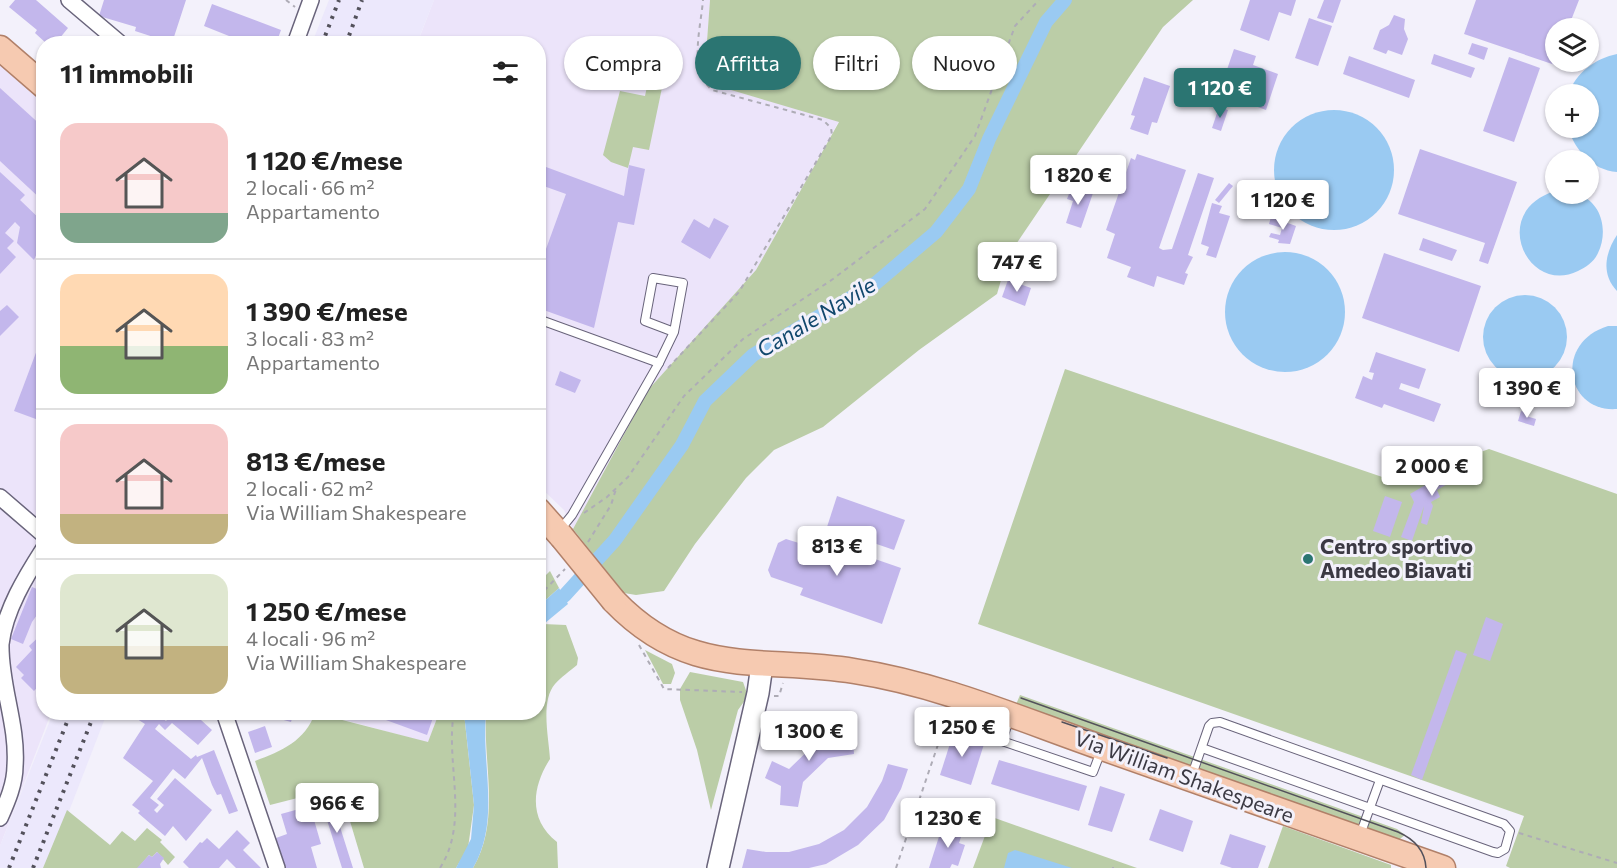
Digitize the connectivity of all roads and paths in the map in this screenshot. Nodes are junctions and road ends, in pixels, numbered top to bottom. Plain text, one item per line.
1 (69, 0) edge
2 (286, 0) edge
3 (703, 0) edge
4 (1039, 0) edge
5 (304, 4) edge
6 (112, 36) edge
7 (297, 36) edge
8 (0, 48) edge
9 (36, 79) edge
10 (546, 322) edge
11 (674, 332) junction
12 (659, 363) junction
13 (661, 375) dead end
14 (0, 496) edge
15 (546, 516) edge
16 (36, 528) edge
17 (564, 528) junction
18 (36, 561) edge
19 (614, 602) junction
20 (637, 633) junction
21 (765, 683) junction
22 (956, 707) dead end
23 (949, 714) dead end
24 (227, 720) edge
25 (453, 720) edge
26 (951, 720) junction
27 (1202, 748) junction
28 (1190, 779) junction
29 (1380, 780) junction
30 (1369, 808) junction
31 (0, 818) edge
32 (1510, 831) junction
33 (1358, 839) junction
34 (1617, 863) edge
35 (1432, 866) edge
36 (277, 868) edge
37 (440, 868) edge
38 (718, 868) edge
39 (896, 868) edge

1 - 6 street
2 - 5 path
3 - 13 path
4 - 17 path
5 - 7 street
8 - 9 main road
10 - 12 lane
11 - 11 lane
11 - 12 lane
12 - 17 lane
14 - 16 street
15 - 17 main road, Via William Shakespeare
17 - 19 main road, Via William Shakespeare, bridge
18 - 31 street
19 - 20 main road, Via William Shakespeare
19 - 21 main road, Via William Shakespeare
20 - 21 main road, Via William Shakespeare
20 - 21 path
21 - 28 main road, Via William Shakespeare
21 - 38 street
22 - 26 path
23 - 26 path
24 - 36 street
25 - 37 path
26 - 39 path
27 - 28 lane
27 - 29 lane
27 - 30 lane
28 - 33 main road, Via William Shakespeare
29 - 30 lane
29 - 32 lane
30 - 32 lane
30 - 33 lane
32 - 34 path
33 - 35 main road, Via William Shakespeare

